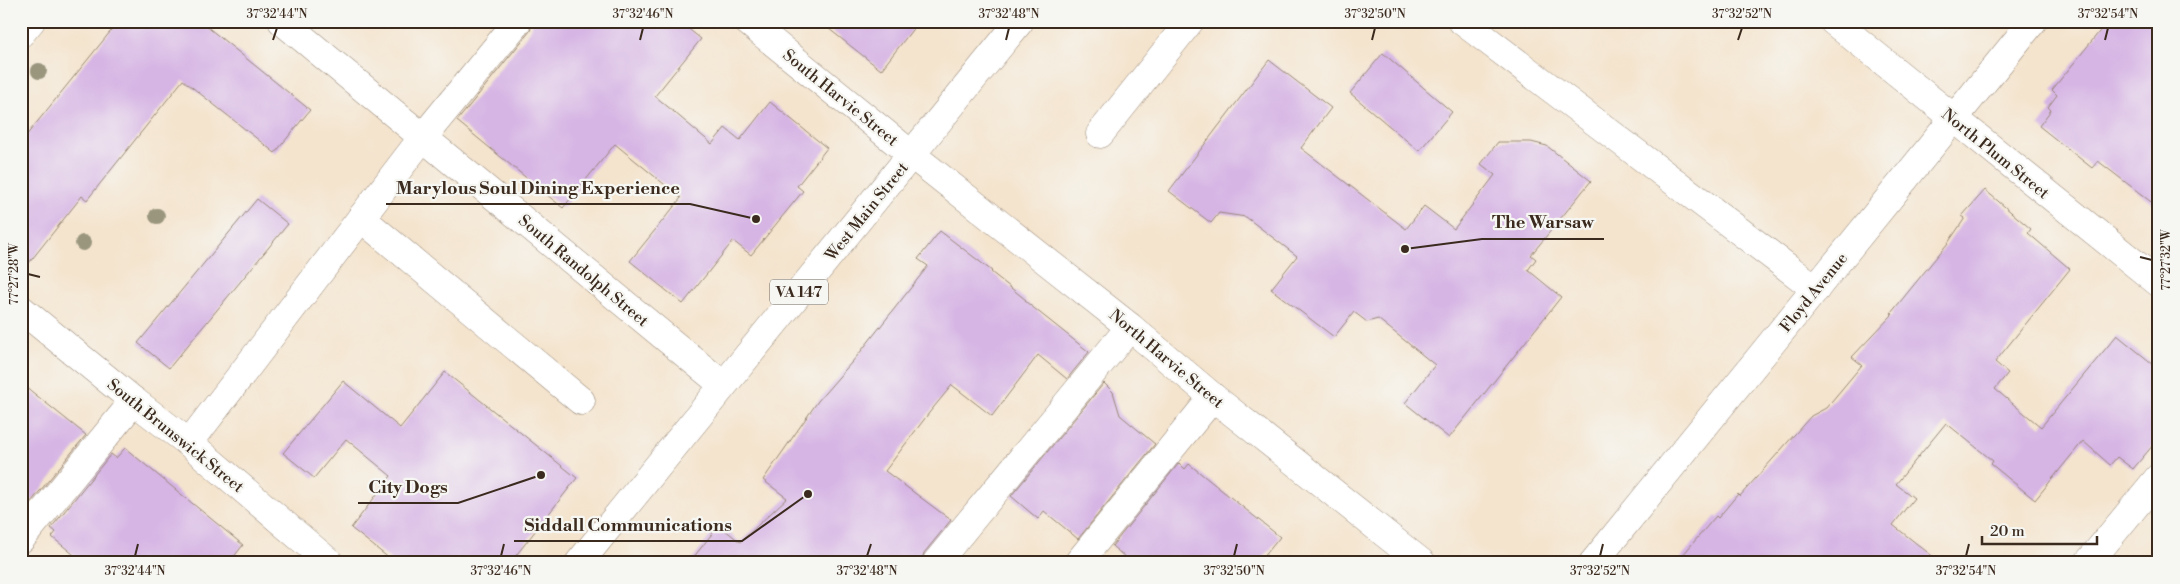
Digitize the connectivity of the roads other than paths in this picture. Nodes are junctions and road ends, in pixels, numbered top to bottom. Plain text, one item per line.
1 (31, 21) edge
2 (282, 21) edge
3 (518, 21) edge
4 (747, 21) edge
5 (1020, 21) edge
6 (1190, 21) edge
7 (1462, 21) edge
8 (1833, 21) edge
9 (2033, 21) edge
10 (21, 33) edge
11 (1953, 119) junction
12 (1100, 134) dead end
13 (423, 137) junction
14 (912, 155) junction
15 (361, 218) junction
16 (2159, 283) edge
17 (1816, 289) junction
18 (21, 308) edge
19 (1130, 326) junction
20 (723, 385) junction
21 (1213, 396) junction
22 (581, 401) dead end
23 (134, 402) junction
24 (189, 443) junction
25 (2159, 477) edge
26 (21, 539) edge
27 (330, 563) edge
28 (579, 563) edge
29 (936, 563) edge
30 (1078, 563) edge
31 (1422, 563) edge
32 (1593, 563) edge
33 (2088, 563) edge

1 - 10 street
2 - 13 street, South Randolph Street
3 - 13 street
4 - 14 street, South Harvie Street
5 - 14 street, West Main Street / VA 147
6 - 12 street
7 - 17 street
8 - 11 street, North Plum Street
9 - 11 street, Floyd Avenue
11 - 16 street, North Plum Street
11 - 17 street, Floyd Avenue
13 - 15 street
13 - 20 street, South Randolph Street
14 - 19 street, North Harvie Street
14 - 20 street, West Main Street / VA 147
15 - 22 street
15 - 24 street
17 - 32 street, Floyd Avenue
18 - 23 street, South Brunswick Street
19 - 21 street, North Harvie Street
19 - 29 street
20 - 28 street, West Main Street / VA 147
21 - 30 street
21 - 31 street, North Harvie Street
23 - 24 street, South Brunswick Street
23 - 26 street
24 - 27 street, South Brunswick Street
25 - 33 street

